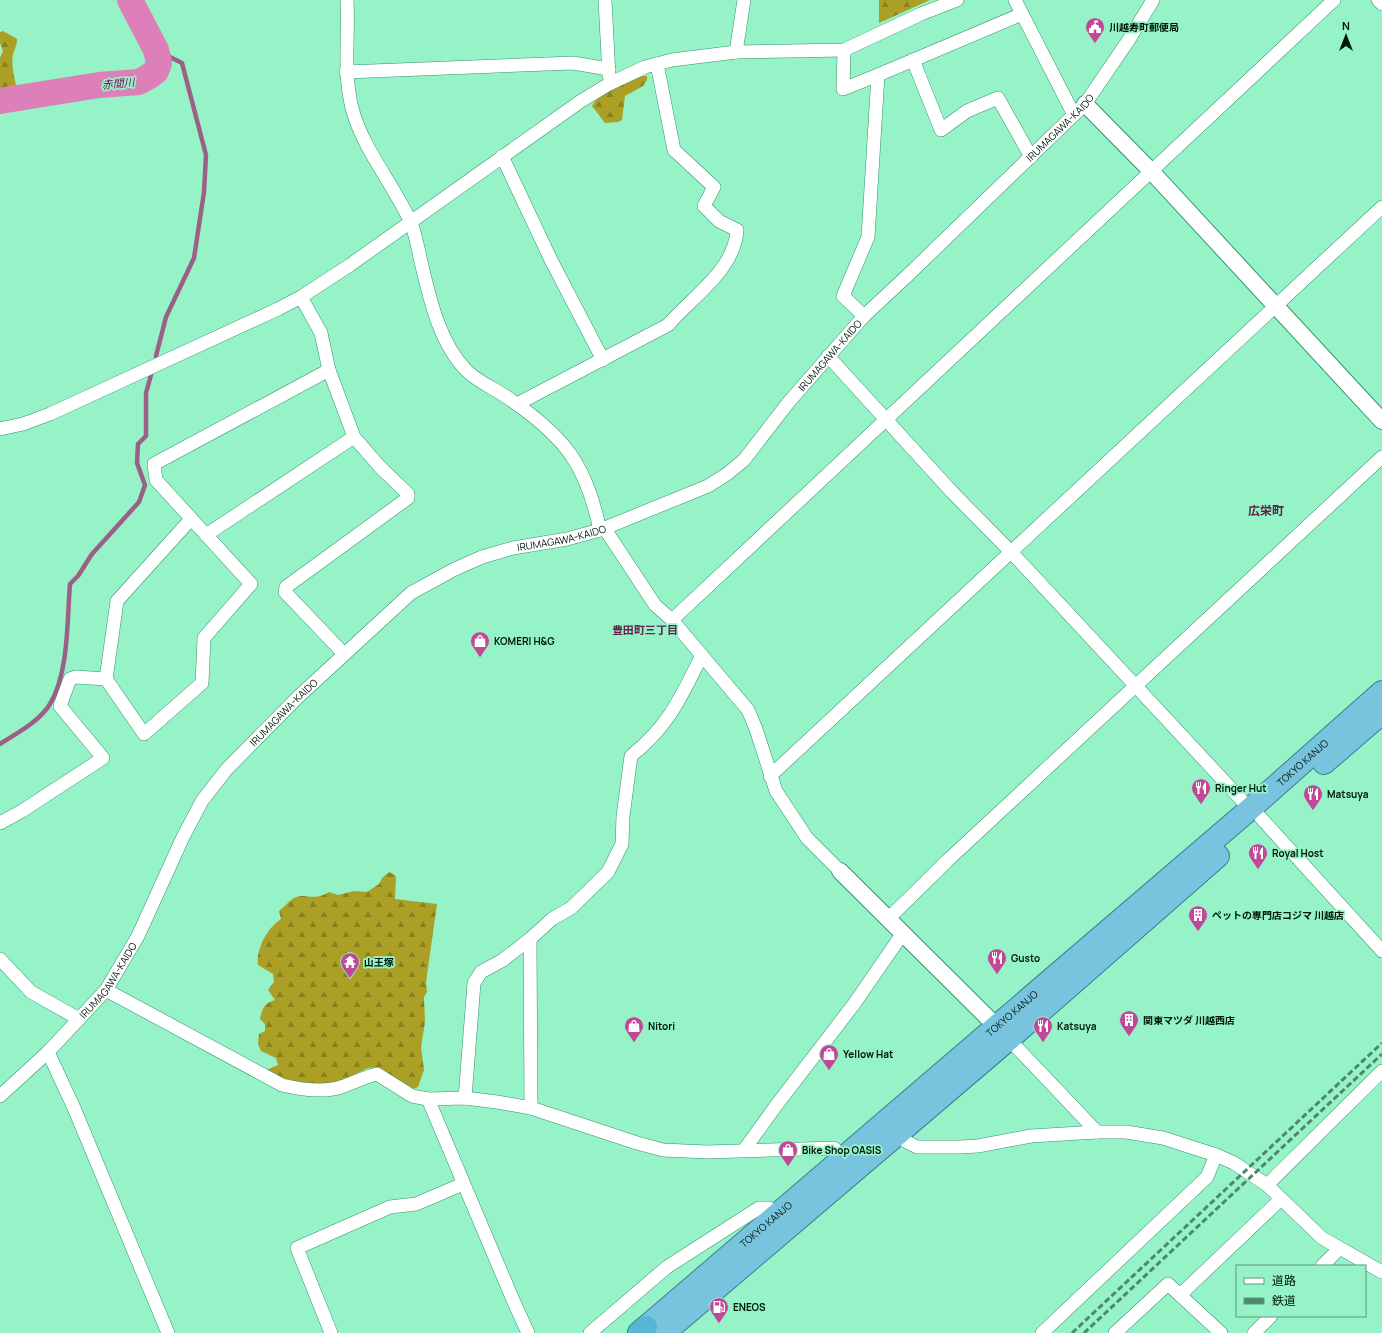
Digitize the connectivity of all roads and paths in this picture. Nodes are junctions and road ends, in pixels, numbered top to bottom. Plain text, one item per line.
1 (347, 0) edge
2 (605, 0) edge
3 (744, 0) edge
4 (957, 0) edge
5 (1015, 0) edge
6 (1153, 0) edge
7 (1334, 0) edge
8 (1378, 0) edge
9 (1382, 4) edge
10 (1022, 14) junction
11 (844, 50) junction
12 (736, 52) junction
13 (913, 60) junction
14 (657, 64) junction
15 (609, 69) junction
16 (346, 72) junction
17 (878, 75) junction
18 (609, 84) junction
19 (1079, 110) junction
20 (502, 156) junction
21 (1031, 157) junction
22 (1151, 171) junction
23 (1382, 208) edge
24 (411, 223) junction
25 (301, 297) junction
26 (1275, 306) junction
27 (864, 316) junction
28 (828, 356) junction
29 (603, 360) junction
30 (329, 370) junction
31 (517, 404) junction
32 (886, 420) junction
33 (1382, 421) edge
34 (0, 429) edge
35 (354, 438) junction
36 (1382, 457) edge
37 (191, 519) junction
38 (603, 529) junction
39 (206, 535) junction
40 (1012, 553) junction
41 (672, 620) junction
42 (344, 654) junction
43 (702, 655) junction
44 (106, 679) junction
45 (1136, 687) junction
46 (1382, 692) edge
47 (1382, 713) edge
48 (770, 776) junction
49 (1255, 814) junction
50 (0, 822) edge
51 (840, 871) joint
52 (888, 919) junction
53 (903, 933) junction
54 (530, 939) junction
55 (1382, 951) edge
56 (0, 958) edge
57 (106, 990) junction
58 (79, 1019) junction
59 (1003, 1033) junction
60 (48, 1052) junction
61 (1382, 1071) edge
62 (0, 1096) edge
63 (465, 1098) junction
64 (428, 1099) junction
65 (531, 1108) junction
66 (1098, 1132) junction
67 (895, 1136) junction
68 (744, 1150) junction
69 (1216, 1155) junction
70 (844, 1157) junction
71 (463, 1184) junction
72 (1267, 1185) junction
73 (1281, 1199) junction
74 (782, 1212) junction
75 (1339, 1249) junction
76 (1323, 1265) edge
77 (1382, 1272) edge
78 (1180, 1295) junction
79 (1270, 1317) edge
80 (647, 1332) edge
81 (168, 1333) edge
82 (332, 1333) edge
83 (528, 1333) edge
84 (590, 1333) edge
85 (1042, 1333) edge
86 (1115, 1333) edge
87 (1221, 1333) edge
88 (1254, 1333) edge

1 - 16 street
2 - 15 street
3 - 12 street
4 - 11 street
5 - 10 street
6 - 19 street, IRUMAGAWA-KAIDO
7 - 22 street
8 - 9 street
10 - 13 street
10 - 19 street
11 - 12 street
11 - 17 street
12 - 14 street
13 - 17 street
13 - 21 street
14 - 18 street
14 - 29 street
15 - 16 street
15 - 18 street
16 - 24 street
17 - 27 street
18 - 20 street
19 - 21 street, IRUMAGAWA-KAIDO
19 - 22 street
20 - 24 street
20 - 29 street
21 - 27 street, IRUMAGAWA-KAIDO
22 - 26 street
22 - 32 street
23 - 26 street
24 - 25 street
24 - 31 street
25 - 30 street
25 - 34 street
26 - 33 street
26 - 40 street
27 - 28 street, IRUMAGAWA-KAIDO
28 - 32 street
28 - 38 street, IRUMAGAWA-KAIDO
29 - 31 street
30 - 35 street
30 - 37 street
31 - 38 street
32 - 40 street
32 - 41 street
35 - 39 street
35 - 42 street
36 - 45 street
37 - 39 street
37 - 44 street
38 - 41 street
38 - 42 street, IRUMAGAWA-KAIDO
39 - 44 street
40 - 45 street
40 - 48 street
41 - 43 street
42 - 57 street, IRUMAGAWA-KAIDO
43 - 48 street
43 - 54 street
44 - 50 street
45 - 49 street
45 - 52 street
46 - 49 highway, TOKYO KANJO
47 - 49 highway, TOKYO KANJO
48 - 51 street
49 - 55 street
49 - 59 highway, TOKYO KANJO
51 - 52 street
52 - 53 street
53 - 59 street
53 - 68 street
54 - 63 street
54 - 65 street
56 - 58 street
57 - 58 street, IRUMAGAWA-KAIDO
57 - 64 street
58 - 60 street, IRUMAGAWA-KAIDO
59 - 66 street
59 - 67 highway, TOKYO KANJO
59 - 70 highway, TOKYO KANJO
60 - 62 street, IRUMAGAWA-KAIDO
60 - 81 street
61 - 72 street
63 - 64 street
63 - 65 street
64 - 71 street
65 - 68 street
66 - 67 street
66 - 69 street
67 - 80 highway, TOKYO KANJO
68 - 70 street
69 - 72 street
69 - 85 street
70 - 74 highway, TOKYO KANJO
71 - 82 street
71 - 83 street
72 - 73 street
73 - 75 street
73 - 78 street
74 - 80 highway, TOKYO KANJO
74 - 84 street
75 - 76 street
75 - 77 street
78 - 86 street
78 - 87 street
79 - 88 street

